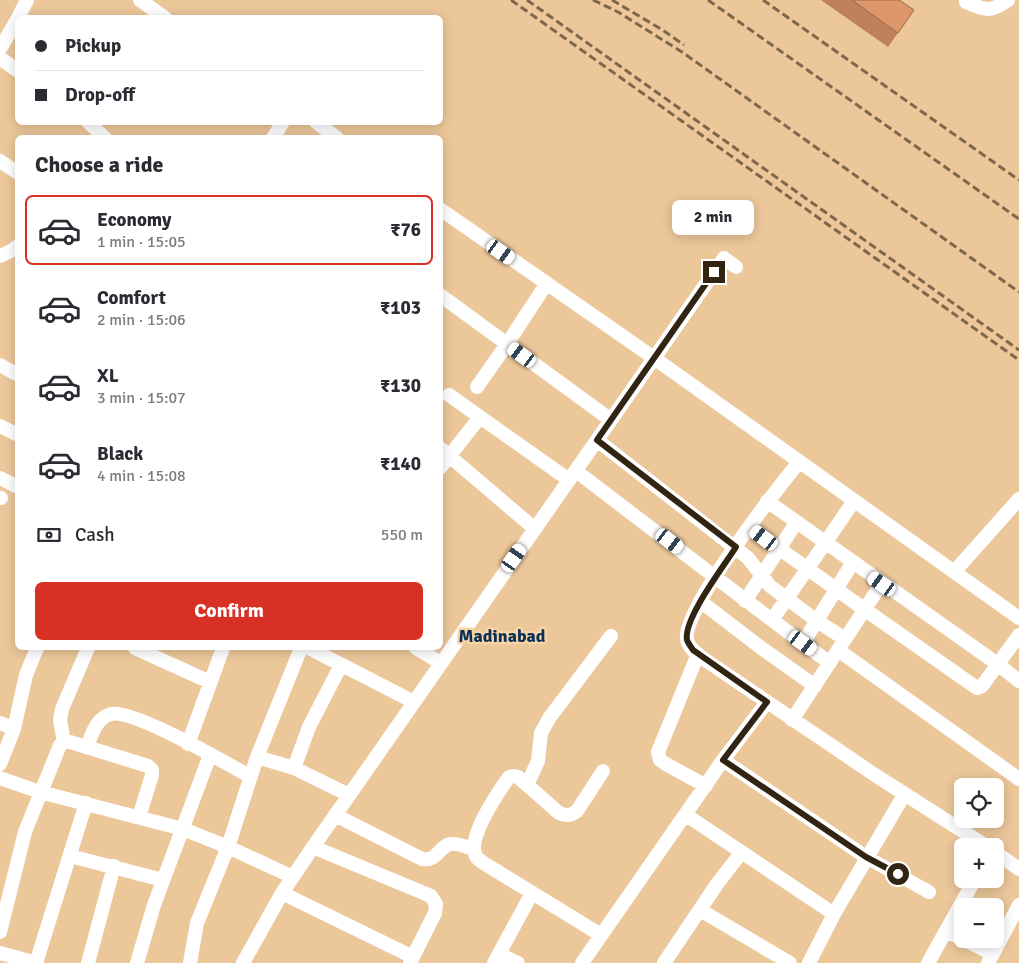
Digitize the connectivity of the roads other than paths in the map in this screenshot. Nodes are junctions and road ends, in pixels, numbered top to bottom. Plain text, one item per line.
1 (28, 0) edge
2 (140, 0) edge
3 (1008, 0) edge
4 (966, 2) dead end
5 (20, 15) edge
6 (161, 15) edge
7 (15, 23) edge
8 (0, 49) edge
9 (0, 58) edge
10 (15, 69) edge
11 (91, 125) edge
12 (320, 125) edge
13 (102, 135) edge
14 (333, 135) edge
15 (0, 161) edge
16 (15, 170) edge
17 (443, 211) edge
18 (15, 248) edge
19 (0, 256) edge
20 (736, 267) dead end
21 (547, 284) junction
22 (443, 297) edge
23 (507, 344) junction
24 (654, 358) junction
25 (0, 365) edge
26 (15, 373) edge
27 (476, 387) dead end
28 (449, 395) dead end
29 (480, 417) junction
30 (611, 420) junction
31 (0, 426) edge
32 (15, 434) edge
33 (597, 440) junction
34 (444, 452) edge
35 (799, 462) junction
36 (572, 475) junction
37 (0, 478) edge
38 (15, 486) edge
39 (1019, 499) edge
40 (854, 501) junction
41 (767, 502) junction
42 (796, 523) junction
43 (749, 526) junction
44 (535, 529) junction
45 (826, 544) junction
46 (736, 547) junction
47 (779, 549) junction
48 (853, 562) junction
49 (808, 569) junction
50 (954, 572) junction
51 (762, 576) junction
52 (716, 577) junction
53 (882, 584) junction
54 (836, 589) junction
55 (787, 599) junction
56 (745, 600) junction
57 (700, 601) junction
58 (864, 610) junction
59 (1019, 618) edge
60 (772, 620) junction
61 (817, 621) junction
62 (1019, 635) edge
63 (611, 636) dead end
64 (803, 643) junction
65 (842, 644) junction
66 (36, 650) edge
67 (87, 650) edge
68 (139, 650) edge
69 (222, 650) edge
70 (300, 650) edge
71 (313, 650) edge
72 (419, 650) edge
73 (698, 654) junction
74 (441, 663) junction
75 (830, 663) junction
76 (342, 665) junction
77 (999, 665) junction
78 (1019, 681) edge
79 (210, 682) junction
80 (815, 686) junction
81 (414, 702) junction
82 (767, 702) junction
83 (792, 720) junction
84 (0, 723) edge
85 (14, 729) junction
86 (64, 742) junction
87 (188, 744) junction
88 (87, 747) junction
89 (210, 755) junction
90 (257, 757) junction
91 (723, 760) junction
92 (0, 764) edge
93 (294, 768) junction
94 (603, 771) dead end
95 (252, 777) junction
96 (0, 778) edge
97 (1019, 779) edge
98 (527, 785) junction
99 (706, 786) junction
100 (40, 792) junction
101 (349, 795) junction
102 (904, 795) junction
103 (86, 803) junction
104 (335, 815) junction
105 (686, 815) junction
106 (139, 817) junction
107 (184, 829) junction
108 (973, 838) edge
109 (228, 846) junction
110 (313, 847) junction
111 (474, 849) junction
112 (741, 853) junction
113 (70, 856) junction
114 (866, 857) junction
115 (1004, 858) edge
116 (114, 866) junction
117 (1019, 869) edge
118 (293, 877) junction
119 (163, 880) junction
120 (970, 888) edge
121 (929, 892) dead end
122 (282, 893) junction
123 (532, 893) junction
124 (1019, 905) edge
125 (700, 910) junction
126 (834, 914) junction
127 (946, 931) junction
128 (0, 932) edge
129 (601, 935) junction
130 (0, 953) edge
131 (991, 958) edge
132 (496, 959) edge
133 (412, 960) edge
134 (37, 963) edge
135 (88, 963) edge
136 (137, 963) edge
137 (190, 963) edge
138 (243, 963) edge
139 (518, 963) edge
140 (582, 963) edge
141 (664, 963) edge
142 (790, 963) edge
143 (809, 963) edge
144 (928, 963) edge

1 - 5 street
2 - 6 street
3 - 4 street
7 - 8 street
9 - 10 street
11 - 13 street
12 - 14 street
15 - 16 street
17 - 21 street
18 - 19 street
20 - 24 street
21 - 23 street
21 - 24 street
22 - 23 street
23 - 27 street
23 - 30 street
24 - 30 street
24 - 35 street
25 - 26 street
28 - 29 street
29 - 34 street
29 - 36 street
30 - 33 street
31 - 32 street
33 - 36 street
33 - 46 street
34 - 44 street
35 - 40 street
35 - 41 street
36 - 44 street
36 - 52 street
37 - 38 street
39 - 50 street
40 - 45 street
40 - 50 street
41 - 42 street
41 - 43 street
42 - 45 street
42 - 47 street
43 - 46 street
43 - 47 street
44 - 74 street
45 - 48 street
45 - 49 street
46 - 51 street
46 - 52 street
47 - 49 street
47 - 51 street
48 - 53 street
48 - 54 street
49 - 54 street
49 - 55 street
50 - 59 street
51 - 55 street
51 - 56 street
52 - 56 street
52 - 57 street
53 - 58 street
53 - 77 street
54 - 58 street
54 - 61 street
55 - 60 street
55 - 61 street
56 - 60 street
57 - 73 street
57 - 80 street
58 - 65 street
58 - 77 street
60 - 64 street
61 - 64 street
61 - 65 street
62 - 77 street
63 - 98 street
64 - 75 street
65 - 75 street
65 - 97 street
66 - 85 street
67 - 86 street
68 - 79 street
69 - 79 street
70 - 90 street
71 - 76 street
72 - 74 street
73 - 82 street
73 - 99 street
74 - 81 street
75 - 80 street
76 - 81 street
76 - 93 street
77 - 78 street
79 - 87 street
80 - 83 street
81 - 101 street
82 - 83 street
82 - 91 street
83 - 102 street
84 - 85 street
85 - 92 street
86 - 88 street
86 - 100 street
87 - 88 street
87 - 89 street
88 - 106 street
89 - 95 street
89 - 107 street
90 - 93 street
90 - 95 street
91 - 99 street
91 - 114 street
93 - 101 street
94 - 98 street
95 - 109 street
96 - 100 street
98 - 111 street
99 - 105 street
100 - 103 street
100 - 128 street
101 - 104 street
102 - 108 street
102 - 114 street
103 - 106 street
103 - 113 street
104 - 110 street
104 - 111 street
105 - 112 street
105 - 129 street
106 - 107 street
107 - 109 street
107 - 119 street
109 - 118 street
109 - 137 street
110 - 118 street
110 - 133 street
111 - 123 street
112 - 125 street
112 - 126 street
113 - 116 street
113 - 134 street
114 - 121 street
114 - 126 street
115 - 117 street
116 - 119 street
116 - 135 street
118 - 122 street
119 - 136 street
120 - 127 street
122 - 133 street
122 - 138 street
123 - 129 street
123 - 132 street
124 - 131 street
125 - 141 street
125 - 142 street
126 - 143 street
127 - 131 street
127 - 144 street
129 - 140 street
130 - 134 street
132 - 139 street

